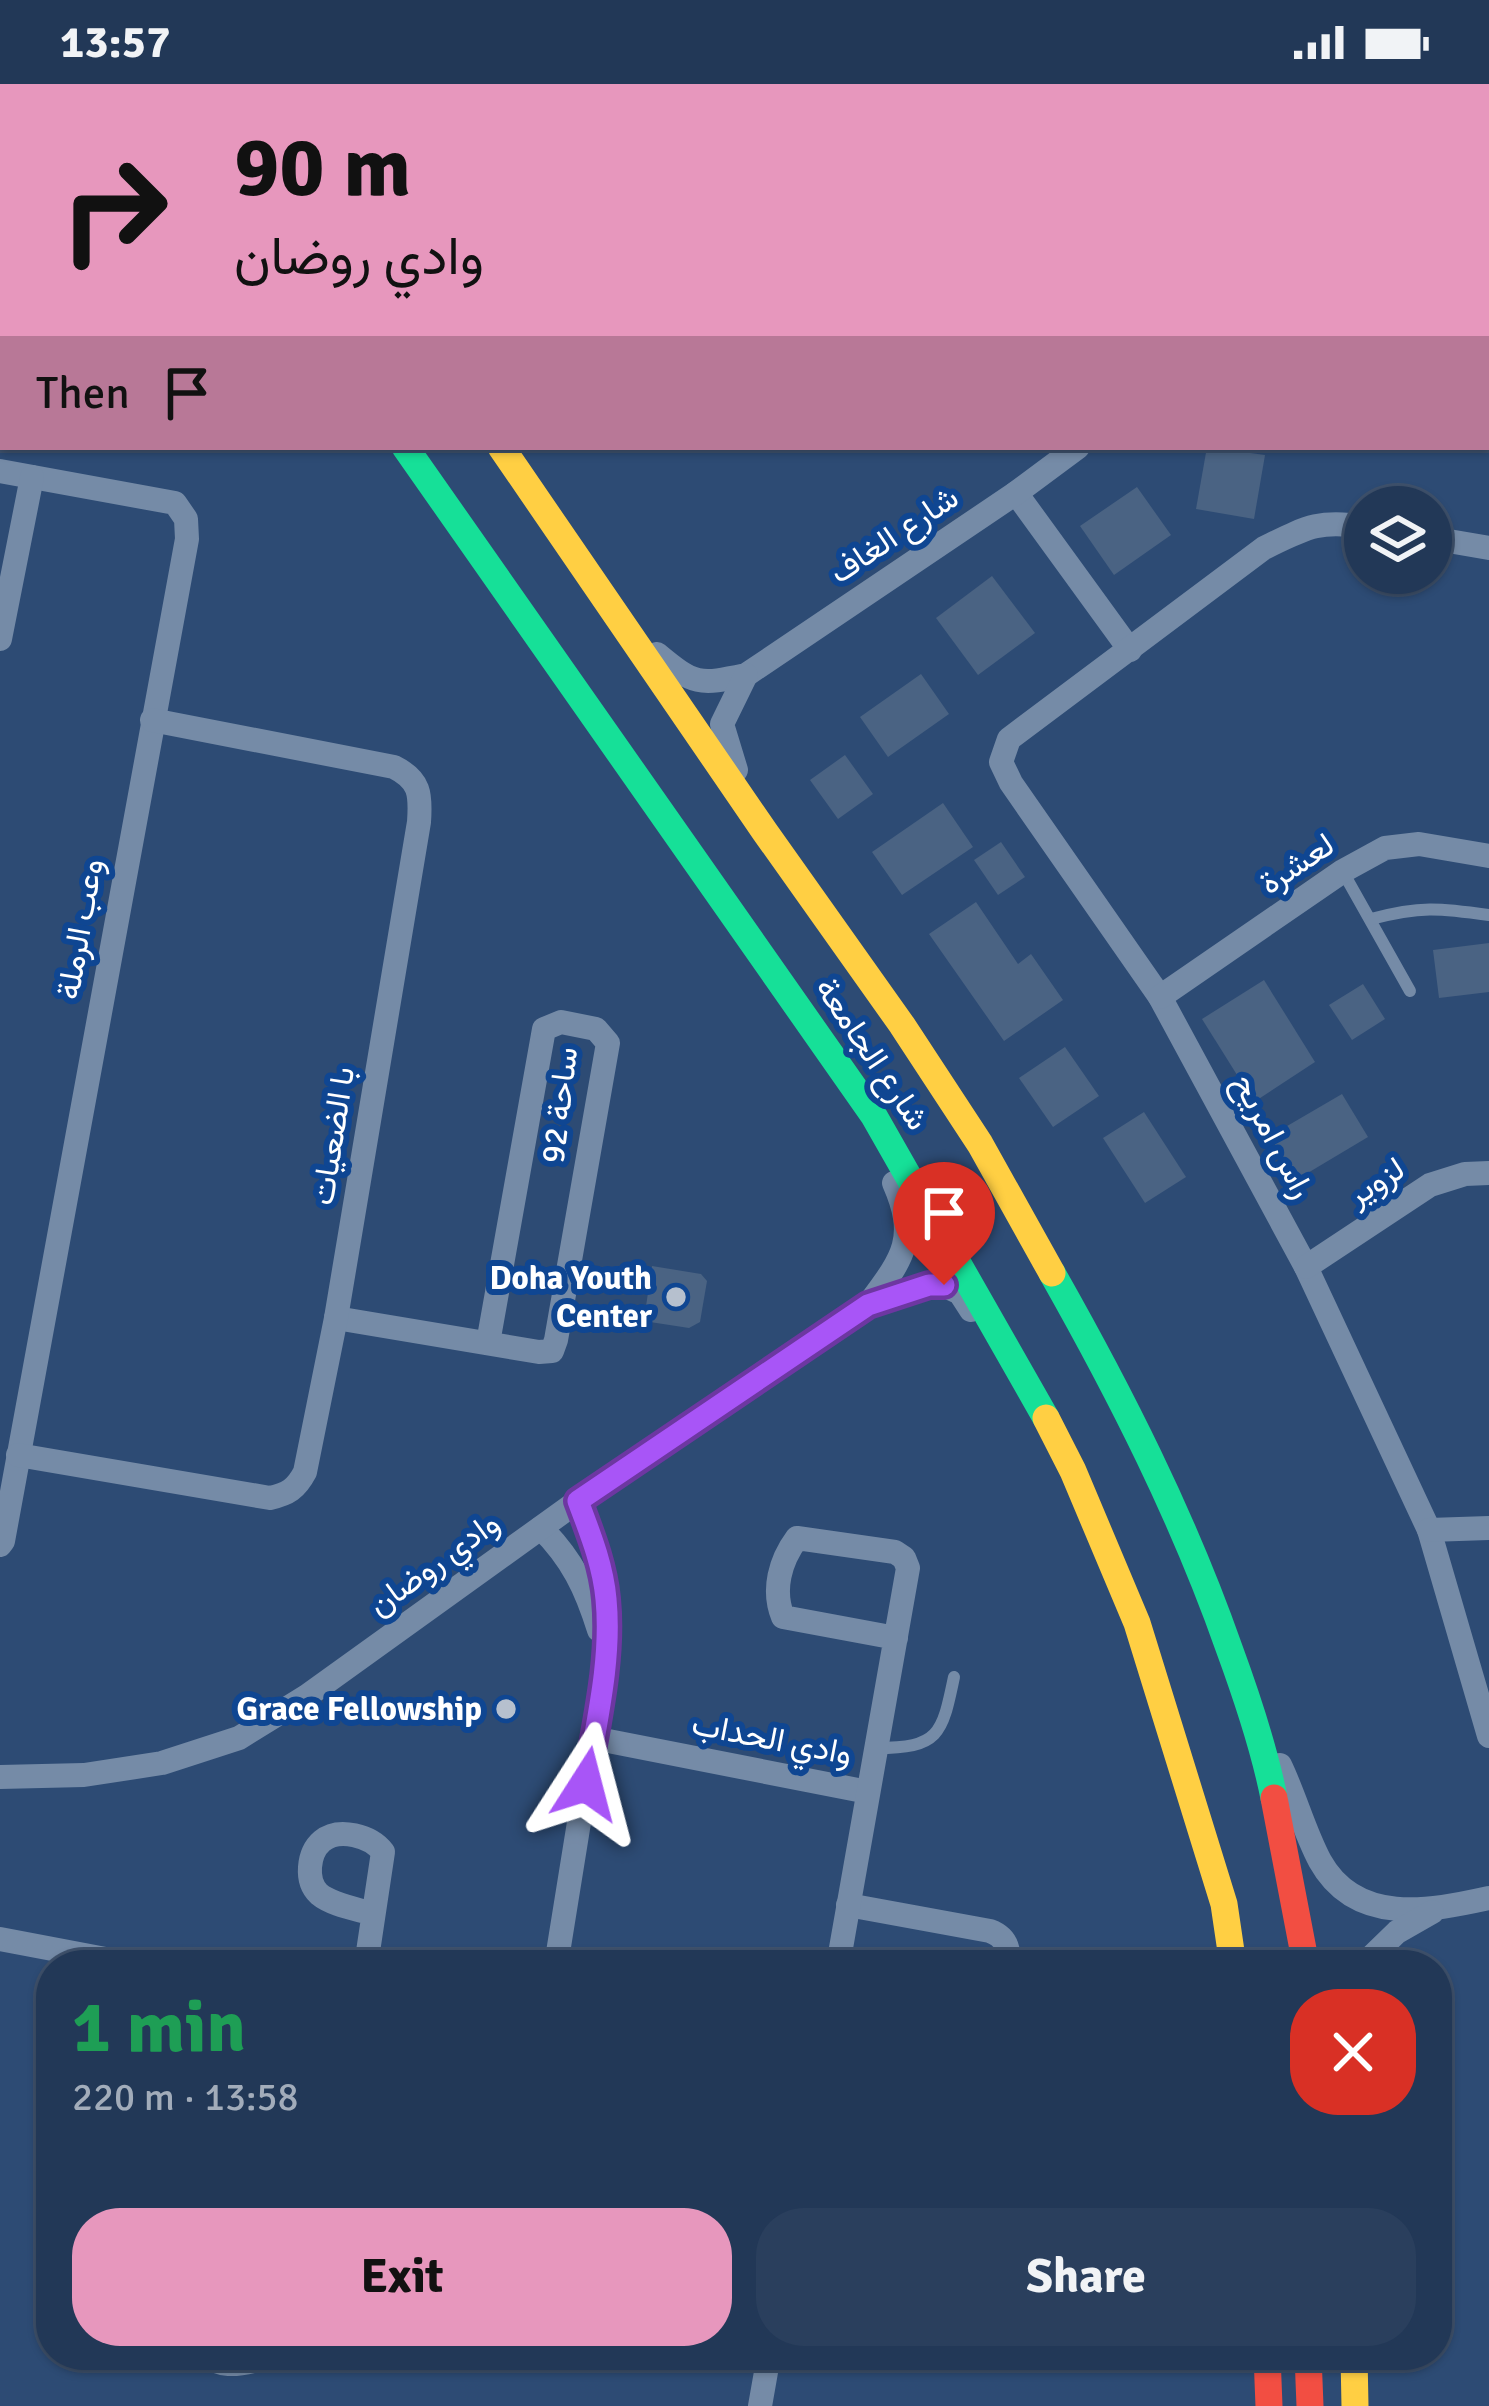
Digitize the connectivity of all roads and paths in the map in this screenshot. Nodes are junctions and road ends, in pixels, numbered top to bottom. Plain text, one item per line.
1 (407, 450) edge
2 (504, 450) edge
3 (1074, 450) edge
4 (0, 471) edge
5 (32, 477) junction
6 (1016, 493) junction
7 (1344, 524) edge
8 (1452, 542) edge
9 (1489, 548) edge
10 (626, 629) junction
11 (0, 639) edge
12 (1130, 650) junction
13 (746, 675) junction
14 (152, 720) junction
15 (764, 832) junction
16 (1489, 856) edge
17 (1343, 872) junction
18 (1489, 915) edge
19 (1371, 919) junction
20 (1410, 991) dead end
21 (1160, 998) junction
22 (874, 1116) junction
23 (1489, 1173) edge
24 (1306, 1267) junction
25 (868, 1305) junction
26 (336, 1318) junction
27 (488, 1343) junction
28 (1025, 1377) junction
29 (18, 1456) junction
30 (578, 1501) junction
31 (541, 1528) junction
32 (1489, 1528) edge
33 (1429, 1530) junction
34 (0, 1545) edge
35 (896, 1638) junction
36 (606, 1655) junction
37 (954, 1677) dead end
38 (1252, 1716) junction
39 (1489, 1736) edge
40 (593, 1738) junction
41 (876, 1748) junction
42 (0, 1777) edge
43 (868, 1792) junction
44 (1489, 1898) edge
45 (848, 1905) junction
46 (1436, 1910) junction
47 (373, 1915) dead end
48 (0, 1939) edge
49 (58, 1950) edge
50 (368, 1950) edge
51 (558, 1950) edge
52 (840, 1950) edge
53 (1009, 1950) edge
54 (1231, 1950) edge
55 (1303, 1950) edge
56 (1379, 1950) edge
57 (766, 2370) edge
58 (1268, 2370) edge
59 (1309, 2370) edge
60 (1355, 2370) edge
61 (1357, 2404) edge
62 (760, 2406) edge
63 (1269, 2406) edge
64 (1310, 2406) edge

1 - 22 main road, شارع الجامعة
2 - 10 main road, شارع الجامعة
3 - 6 street, شارع الغاف
4 - 5 street, وعب الرملة
5 - 11 street
5 - 14 street, وعب الرملة
6 - 12 street
6 - 13 street, شارع الغاف
7 - 12 street, راس امريح
8 - 9 street
10 - 13 street
10 - 15 main road, شارع الجامعة
12 - 21 street, راس امريح
13 - 15 street
14 - 26 street, با الضعيات
14 - 29 street, وعب الرملة
15 - 38 main road, شارع الجامعة
16 - 17 street, لعشرة
17 - 19 lane
17 - 21 street, لعشرة
18 - 19 lane
19 - 20 lane
21 - 24 street, راس امريح
22 - 25 street, وادي روضان
22 - 28 main road, شارع الجامعة
23 - 24 street, لزوير
24 - 33 street, راس امريح
25 - 28 street, وادي روضان
25 - 30 street, وادي روضان
26 - 27 street, ساحة 92
26 - 29 street, با الضعيات
27 - 27 street, ساحة 92
28 - 54 main road, شارع الجامعة
29 - 34 street, وعب الرملة
30 - 31 street, وادي روضان
30 - 36 street
31 - 36 street
31 - 42 street, وادي روضان
32 - 33 street
33 - 39 street, راس امريح
35 - 35 street, وادي الحداب
35 - 41 street, وادي الحداب
36 - 40 street
37 - 41 lane
38 - 46 street
38 - 55 main road, شارع الجامعة
40 - 43 street, وادي الحداب
40 - 51 street
41 - 43 street, وادي الحداب
43 - 45 street, وادي الحداب
44 - 46 street
45 - 52 street, وادي الحداب
45 - 53 street
46 - 56 street
47 - 50 street
48 - 49 street
57 - 62 street
58 - 63 main road
59 - 64 main road
60 - 61 main road

